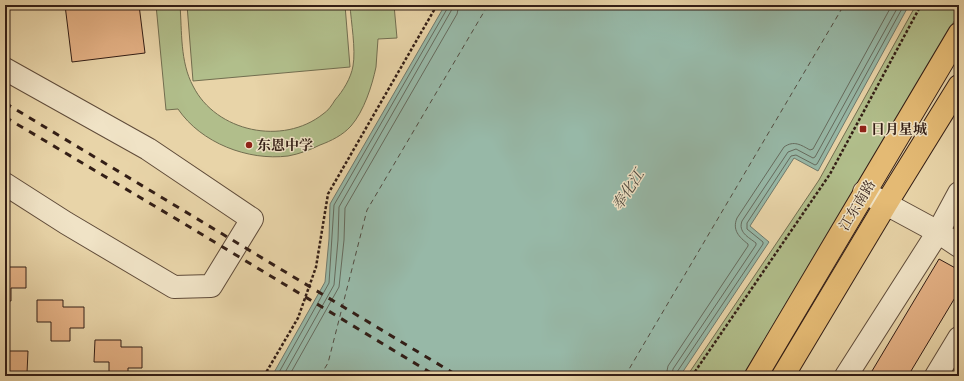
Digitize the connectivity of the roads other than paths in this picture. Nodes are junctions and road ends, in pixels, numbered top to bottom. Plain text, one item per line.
1 (959, 34) edge
2 (5, 69) edge
3 (959, 86) edge
4 (5, 184) edge
5 (864, 192) junction
6 (959, 193) edge
7 (886, 204) junction
8 (938, 232) junction
9 (959, 246) edge
10 (959, 338) edge
11 (756, 376) edge
12 (783, 376) edge
13 (846, 376) edge
14 (936, 376) edge

1 - 5 main road, 江东南路
2 - 4 street
3 - 7 main road, 江东南路
5 - 7 street
5 - 11 main road, 江东南路
6 - 8 street
7 - 8 street
7 - 12 main road, 江东南路
8 - 9 street
8 - 13 street
10 - 14 street

